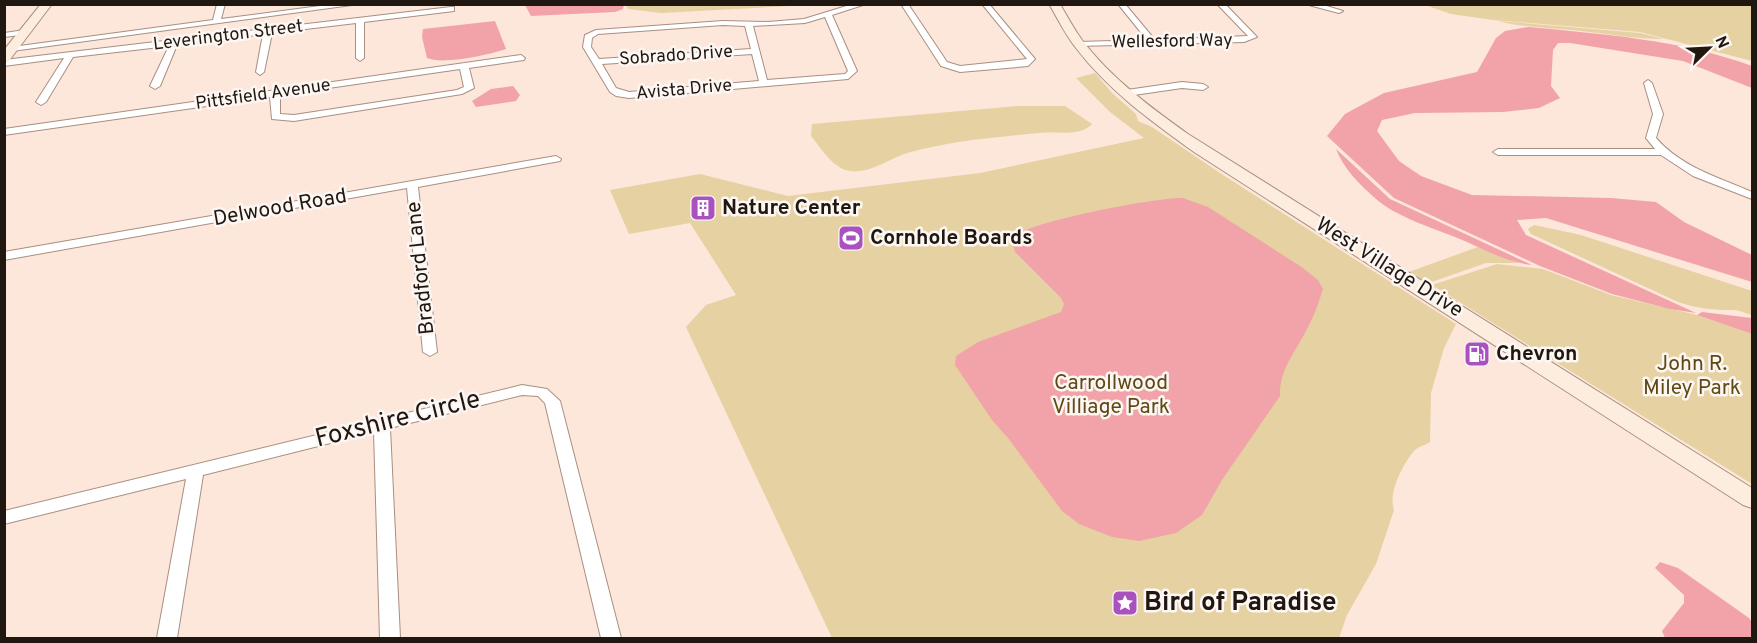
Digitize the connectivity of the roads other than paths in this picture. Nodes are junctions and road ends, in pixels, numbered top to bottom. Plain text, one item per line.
1 (47, 4) edge
2 (221, 4) edge
3 (356, 4) edge
4 (863, 4) edge
5 (904, 4) edge
6 (985, 4) edge
7 (1054, 4) edge
8 (1121, 4) edge
9 (1220, 4) edge
10 (1308, 4) edge
11 (451, 9) dead end
12 (1339, 11) dead end
13 (828, 15) junction
14 (360, 20) junction
15 (216, 23) junction
16 (748, 23) junction
17 (268, 31) junction
18 (25, 32) junction
19 (4, 35) edge
20 (1153, 42) junction
21 (174, 43) junction
22 (1079, 44) junction
23 (12, 49) junction
24 (755, 51) junction
25 (70, 56) junction
26 (360, 58) dead end
27 (521, 58) dead end
28 (4, 61) edge
29 (597, 62) junction
30 (464, 66) junction
31 (260, 72) dead end
32 (1648, 83) dead end
33 (764, 84) junction
34 (155, 86) dead end
35 (1203, 87) dead end
36 (275, 93) junction
37 (1127, 93) junction
38 (41, 102) dead end
39 (4, 132) edge
40 (1498, 152) dead end
41 (1661, 152) junction
42 (556, 159) dead end
43 (412, 184) junction
44 (1752, 196) edge
45 (4, 256) edge
46 (430, 352) dead end
47 (381, 424) junction
48 (196, 470) junction
49 (1752, 499) edge
50 (4, 518) edge
51 (167, 639) edge
52 (390, 639) edge
53 (611, 639) edge

1 - 18 street
2 - 15 street
3 - 15 street
4 - 13 street, Avista Drive
5 - 6 street
7 - 22 street, West Village Drive
8 - 20 street
9 - 20 street, Wellesford Way
10 - 12 street
11 - 14 street, Leverington Street
13 - 16 street, Avista Drive
13 - 33 street, Avista Drive
14 - 17 street, Leverington Street
14 - 26 street
15 - 23 street
16 - 24 street
16 - 29 street, Avista Drive
17 - 21 street, Leverington Street
17 - 31 street
18 - 19 street
18 - 23 street
20 - 22 street, Wellesford Way
21 - 25 street, Leverington Street
21 - 34 street
22 - 37 street, West Village Drive
23 - 28 street
24 - 29 street, Sobrado Drive
24 - 33 street
25 - 28 street, Leverington Street
25 - 38 street
27 - 30 street, Pittsfield Avenue
29 - 33 street, Avista Drive
30 - 36 street, Pittsfield Avenue
30 - 36 street
32 - 41 street
35 - 37 street
36 - 39 street, Pittsfield Avenue
37 - 49 street, West Village Drive
40 - 41 street
41 - 44 street
42 - 43 street, Delwood Road
43 - 45 street, Delwood Road
43 - 46 street, Bradford Lane
47 - 48 street, Foxshire Circle
47 - 52 street
47 - 53 street, Foxshire Circle
48 - 50 street, Foxshire Circle
48 - 51 street

